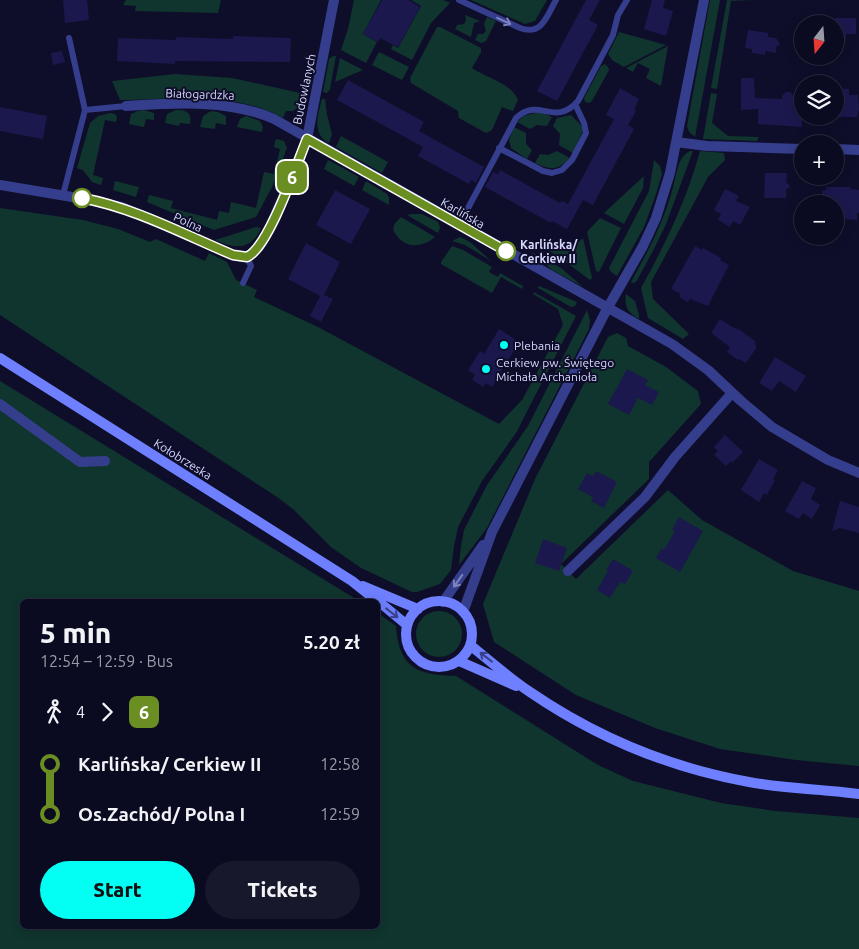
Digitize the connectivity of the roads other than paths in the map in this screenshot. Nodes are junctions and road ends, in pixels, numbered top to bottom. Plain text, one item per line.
1 (334, 0) edge
2 (460, 0) edge
3 (556, 0) edge
4 (627, 0) edge
5 (704, 0) edge
6 (69, 38) dead end
7 (575, 104) junction
8 (126, 106) joint
9 (85, 110) junction
10 (307, 139) junction
11 (676, 142) junction
12 (499, 148) junction
13 (794, 148) edge
14 (844, 149) edge
15 (859, 150) edge
16 (0, 185) edge
17 (63, 195) junction
18 (460, 225) junction
19 (247, 257) junction
20 (243, 283) dead end
21 (607, 309) junction
22 (0, 358) edge
23 (732, 393) junction
24 (0, 404) edge
25 (105, 460) dead end
26 (859, 473) edge
27 (492, 532) junction
28 (568, 571) dead end
29 (352, 581) junction
30 (374, 599) edge
31 (443, 602) junction
32 (380, 603) edge
33 (418, 609) junction
34 (463, 612) junction
35 (407, 625) junction
36 (470, 645) junction
37 (458, 661) junction
38 (529, 692) junction
39 (859, 794) edge

1 - 10 street, Budowlanych
2 -> 3 lane
4 - 7 lane
5 - 11 street
6 - 9 lane
7 - 12 lane
7 - 12 lane
8 - 9 lane, Białogardzka
8 - 10 street, Białogardzka
9 - 17 lane
10 - 18 street, Karlińska
10 - 19 street, Budowlanych
11 - 13 street
11 - 21 street
12 - 18 lane
14 - 15 street
16 - 17 street, Polna
17 - 19 street, Polna
18 - 21 street, Karlińska
19 - 20 lane
21 - 23 street, Karlińska
21 - 27 street
22 - 29 main road, Kołobrzeska
23 - 26 street, Karlińska
23 - 28 street
24 - 25 street
27 -> 31 street
27 - 34 street
29 - 30 main road, Kołobrzeska
29 - 33 main road, Kołobrzeska
31 - 33 main road
31 - 34 main road
32 -> 35 main road, Kołobrzeska
33 - 35 main road
34 - 36 main road
35 - 37 main road
36 - 37 main road
38 -> 36 main road
37 - 38 main road
38 - 39 main road

